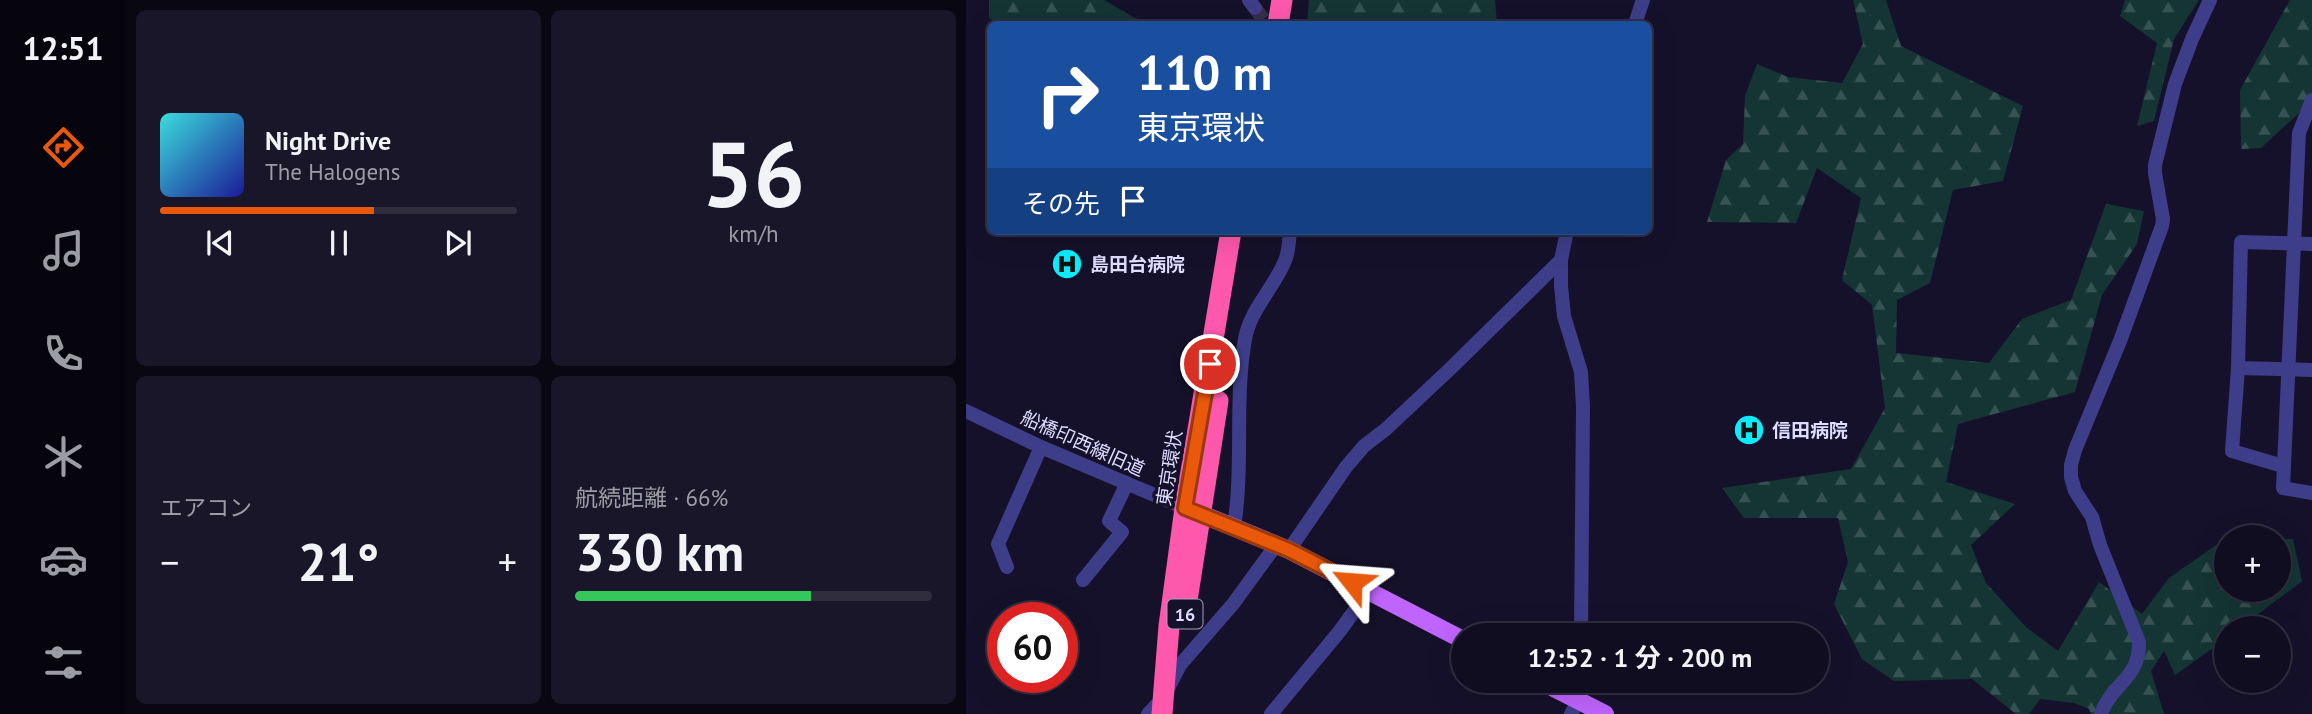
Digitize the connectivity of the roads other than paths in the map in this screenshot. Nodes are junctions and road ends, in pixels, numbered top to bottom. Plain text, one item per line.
1 (1282, 0) edge
2 (1643, 0) edge
3 (2210, 0) edge
4 (1278, 21) edge
5 (1636, 21) edge
6 (2312, 100) edge
7 (1230, 235) edge
8 (1244, 235) edge
9 (1289, 235) edge
10 (1566, 235) edge
11 (2292, 244) junction
12 (2312, 244) edge
13 (1561, 260) junction
14 (2238, 368) junction
15 (2287, 369) junction
16 (2312, 370) edge
17 (966, 411) edge
18 (1041, 447) junction
19 (2283, 466) junction
20 (1127, 483) junction
21 (2312, 493) edge
22 (1193, 511) junction
23 (1234, 527) junction
24 (1282, 547) junction
25 (1007, 567) dead end
26 (1083, 580) dead end
27 (1369, 591) junction
28 (1581, 623) edge
29 (1451, 634) edge
30 (1180, 665) junction
31 (1556, 693) edge
32 (1575, 707) edge
33 (1167, 709) edge
34 (1148, 714) edge
35 (1271, 714) edge
36 (1605, 714) edge
37 (2101, 714) edge

1 - 4 highway
2 - 5 street
3 - 37 street
6 - 11 street
7 - 22 highway, 東京環状 / 16
8 - 22 highway, 東京環状 / 16
9 - 23 street
10 - 13 street
11 - 12 street
11 - 14 street
11 - 15 street
13 - 24 street
13 - 28 street
14 - 15 street
14 - 19 street
15 - 16 street
15 - 19 street
17 - 18 street, 船橋印西線旧道
18 - 20 street, 船橋印西線旧道
18 - 25 street
19 - 21 street
20 - 22 street, 船橋印西線旧道
20 - 26 street
22 - 23 main road
22 - 30 highway, 東京環状 / 16
22 - 33 highway, 東京環状 / 16
23 - 24 main road
24 - 27 main road
24 - 30 street
27 - 29 main road
27 - 35 street
30 - 33 highway, 東京環状 / 16
31 - 32 main road
32 - 36 main road
33 - 34 street

